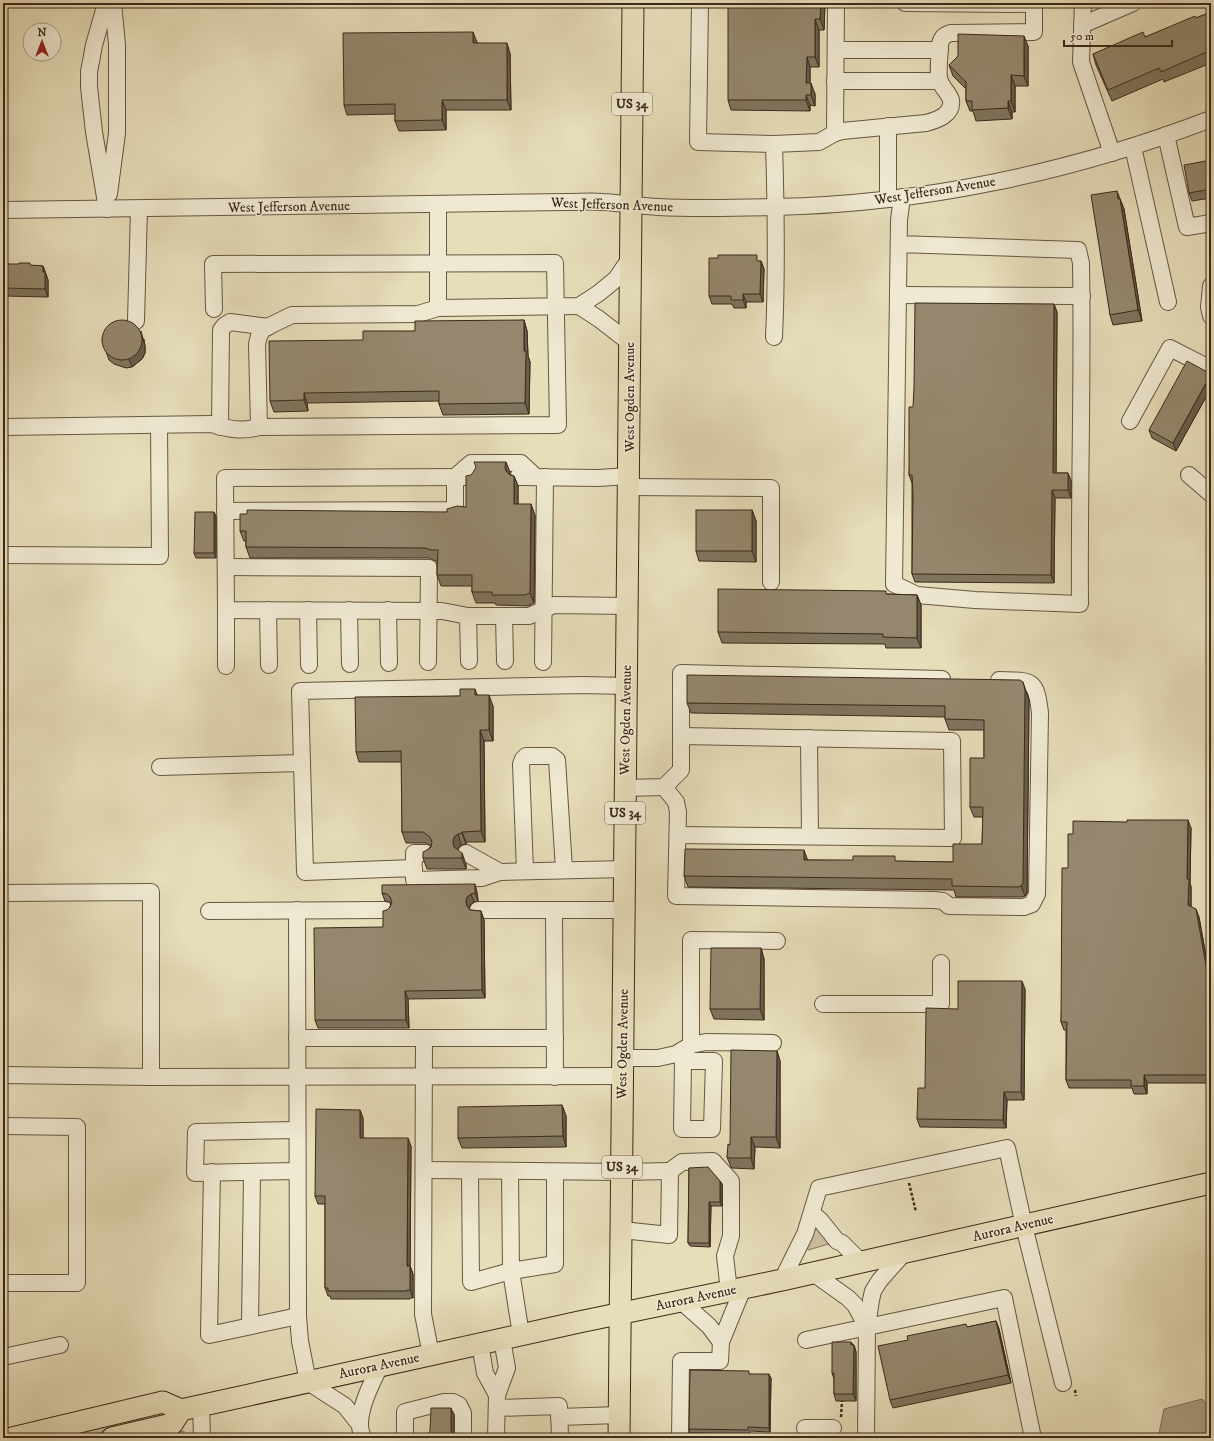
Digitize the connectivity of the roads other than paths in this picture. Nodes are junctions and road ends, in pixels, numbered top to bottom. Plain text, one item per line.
1 (106, 3) edge
2 (113, 3) edge
3 (633, 3) edge
4 (700, 3) edge
5 (836, 3) edge
6 (905, 3) edge
7 (1083, 3) edge
8 (1133, 3) edge
9 (1034, 4) edge
10 (1082, 25) junction
11 (836, 50) junction
12 (940, 50) junction
13 (836, 81) junction
14 (939, 81) junction
15 (1211, 119) edge
16 (888, 126) junction
17 (836, 133) junction
18 (1166, 136) junction
19 (774, 144) junction
20 (1133, 146) junction
21 (1112, 152) junction
22 (895, 198) junction
23 (438, 204) junction
24 (632, 205) junction
25 (776, 208) junction
26 (107, 209) junction
27 (139, 209) junction
28 (3, 210) edge
29 (1211, 222) edge
30 (898, 244) junction
31 (631, 257) junction
32 (438, 263) junction
33 (1211, 286) edge
34 (898, 295) junction
35 (1082, 296) junction
36 (1168, 302) dead end
37 (579, 306) junction
38 (556, 307) junction
39 (438, 308) junction
40 (214, 310) dead end
41 (1211, 316) edge
42 (136, 321) dead end
43 (268, 326) junction
44 (774, 337) dead end
45 (630, 343) junction
46 (1211, 369) edge
47 (1130, 421) dead end
48 (159, 425) junction
49 (3, 427) edge
50 (220, 427) junction
51 (259, 427) junction
52 (1189, 475) dead end
53 (463, 477) junction
54 (518, 477) dead end
55 (540, 477) junction
56 (629, 482) junction
57 (1211, 494) edge
58 (225, 511) junction
59 (3, 555) edge
60 (226, 567) junction
61 (771, 582) dead end
62 (628, 606) junction
63 (226, 610) junction
64 (268, 610) junction
65 (308, 610) junction
66 (349, 610) junction
67 (388, 610) junction
68 (428, 610) junction
69 (543, 610) junction
70 (468, 616) junction
71 (504, 616) junction
72 (469, 661) dead end
73 (505, 661) dead end
74 (428, 662) dead end
75 (543, 662) dead end
76 (389, 663) dead end
77 (350, 664) dead end
78 (226, 666) dead end
79 (269, 666) dead end
80 (309, 666) dead end
81 (956, 679) edge
82 (988, 680) edge
83 (627, 686) junction
84 (681, 736) junction
85 (809, 738) junction
86 (302, 763) junction
87 (160, 767) dead end
88 (664, 787) junction
89 (626, 788) junction
90 (678, 835) junction
91 (810, 836) junction
92 (471, 859) dead end
93 (625, 869) junction
94 (564, 870) junction
95 (525, 871) junction
96 (500, 872) junction
97 (3, 893) edge
98 (209, 910) dead end
99 (296, 910) junction
100 (385, 910) edge
101 (478, 910) edge
102 (554, 910) junction
103 (624, 910) junction
104 (777, 941) dead end
105 (941, 963) dead end
106 (823, 1004) dead end
107 (297, 1038) junction
108 (424, 1038) junction
109 (555, 1038) junction
110 (773, 1043) dead end
111 (686, 1052) junction
112 (623, 1067) junction
113 (3, 1075) edge
114 (151, 1077) junction
115 (424, 1077) junction
116 (555, 1077) junction
117 (297, 1078) junction
118 (3, 1126) edge
119 (297, 1130) junction
120 (424, 1170) junction
121 (297, 1171) junction
122 (470, 1171) junction
123 (510, 1171) junction
124 (670, 1171) junction
125 (212, 1172) junction
126 (252, 1172) junction
127 (555, 1172) junction
128 (622, 1172) junction
129 (1211, 1183) edge
130 (812, 1213) junction
131 (1024, 1226) junction
132 (622, 1230) junction
133 (904, 1253) junction
134 (861, 1262) junction
135 (511, 1271) junction
136 (813, 1273) junction
137 (782, 1280) junction
138 (3, 1283) edge
139 (736, 1289) junction
140 (681, 1301) junction
141 (621, 1313) junction
142 (298, 1316) junction
143 (250, 1326) junction
144 (867, 1328) junction
145 (512, 1337) junction
146 (806, 1340) dead end
147 (721, 1342) junction
148 (480, 1344) junction
149 (60, 1345) dead end
150 (432, 1355) junction
151 (3, 1357) edge
152 (380, 1366) junction
153 (308, 1382) junction
154 (1063, 1383) dead end
155 (497, 1402) junction
156 (201, 1405) junction
157 (181, 1410) junction
158 (619, 1415) junction
159 (559, 1417) junction
160 (837, 1423) road end
161 (805, 1428) dead end
162 (361, 1431) edge
163 (12, 1438) edge
164 (112, 1438) edge
165 (202, 1438) edge
166 (405, 1438) edge
167 (463, 1438) edge
168 (496, 1438) edge
169 (560, 1438) edge
170 (619, 1438) edge
171 (680, 1438) edge
172 (866, 1438) edge
173 (1033, 1438) edge

1 - 26 street
2 - 26 street
3 - 24 main road, West Ogden Avenue / US 34
4 - 19 street
5 - 11 street
6 - 9 street
7 - 10 street
8 - 10 street
9 - 12 street
10 - 21 street
11 - 12 street
11 - 13 street
12 - 14 street
13 - 14 street
13 - 17 street
14 - 16 street
15 - 18 street, West Jefferson Avenue
16 - 17 street
16 - 22 street
17 - 19 street
18 - 20 street, West Jefferson Avenue
18 - 29 street
19 - 25 street
20 - 21 street, West Jefferson Avenue
20 - 36 street
21 - 22 street, West Jefferson Avenue
22 - 25 street, West Jefferson Avenue
22 - 30 street
23 - 24 street, West Jefferson Avenue
23 - 27 street, West Jefferson Avenue
23 - 32 street
24 - 25 street, West Jefferson Avenue
24 - 31 main road, West Ogden Avenue / US 34
25 - 44 street
26 - 27 street, West Jefferson Avenue
26 - 28 street, West Jefferson Avenue
27 - 42 street
30 - 34 street
30 - 35 street
31 - 37 street
31 - 45 main road, West Ogden Avenue / US 34
32 - 38 street
32 - 39 street
32 - 40 street
33 - 41 street
34 - 35 street
34 - 35 street
37 - 38 street
37 - 45 street
38 - 39 street
38 - 51 street
39 - 43 street
43 - 50 street
43 - 51 street
45 - 56 main road, West Ogden Avenue / US 34
46 - 47 street
48 - 49 street
48 - 50 street
48 - 59 street
50 - 51 street
52 - 57 street
53 - 55 street
53 - 58 street
53 - 58 street
54 - 55 street
55 - 56 street
55 - 69 street
56 - 61 street
56 - 62 main road, West Ogden Avenue / US 34
58 - 60 street
60 - 63 street
60 - 68 street
62 - 69 street
62 - 83 main road, West Ogden Avenue / US 34
63 - 64 street
63 - 78 street
64 - 65 street
64 - 79 street
65 - 66 street
65 - 80 street
66 - 67 street
66 - 77 street
67 - 68 street
67 - 76 street
68 - 70 street
68 - 74 street
69 - 71 street
69 - 75 street
70 - 71 street
70 - 72 street
71 - 73 street
81 - 84 street
82 - 90 street
83 - 86 street
83 - 89 main road, West Ogden Avenue / US 34
84 - 85 street
84 - 88 street
85 - 91 street
85 - 91 street
86 - 87 street
86 - 96 street
88 - 89 street
88 - 90 street
89 - 93 main road, West Ogden Avenue / US 34
90 - 91 street
92 - 96 street
93 - 94 street
93 - 103 main road, West Ogden Avenue / US 34
94 - 95 street
94 - 95 street
95 - 96 street
97 - 114 street
98 - 99 street
99 - 100 street
99 - 107 street
101 - 102 street
102 - 103 street
102 - 109 street
103 - 112 main road, West Ogden Avenue / US 34
104 - 111 street
105 - 106 street
107 - 108 street
107 - 117 street
108 - 109 street
108 - 115 street
109 - 116 street
110 - 111 street
111 - 111 street
111 - 112 street
112 - 116 street
112 - 128 main road, West Ogden Avenue / US 34
113 - 114 street
114 - 117 street
115 - 116 street
115 - 117 street
115 - 120 street
117 - 119 street
118 - 138 street
119 - 121 street
119 - 125 street
120 - 122 street
120 - 150 street
121 - 126 street
121 - 142 street
122 - 123 street
122 - 135 street
123 - 127 street
123 - 135 street
124 - 128 street
124 - 132 street
124 - 139 street
125 - 126 street
125 - 143 street
126 - 143 street
127 - 128 street
127 - 135 street
128 - 132 main road, West Ogden Avenue / US 34
129 - 131 main road, Aurora Avenue
130 - 131 street
130 - 134 street
130 - 137 street
131 - 133 main road, Aurora Avenue
131 - 154 street
132 - 141 main road, West Ogden Avenue / US 34
133 - 134 main road, Aurora Avenue
133 - 144 street
134 - 136 main road, Aurora Avenue
135 - 145 street
136 - 137 main road, Aurora Avenue
136 - 144 street
137 - 139 main road, Aurora Avenue
139 - 140 main road, Aurora Avenue
139 - 147 street
140 - 141 main road, Aurora Avenue
140 - 147 street
141 - 145 main road, Aurora Avenue
141 - 158 main road, West Ogden Avenue / US 34
142 - 143 street
142 - 153 street
144 - 146 street
144 - 172 street
144 - 173 street
145 - 148 main road, Aurora Avenue
145 - 155 street
147 - 171 street
148 - 150 main road, Aurora Avenue
148 - 155 street
149 - 151 street
150 - 152 main road, Aurora Avenue
152 - 153 main road, Aurora Avenue
152 - 162 street
153 - 156 main road, Aurora Avenue
153 - 162 street
155 - 159 street
155 - 168 street
156 - 157 main road, Aurora Avenue
156 - 165 street
157 - 163 main road
157 - 164 main road
158 - 159 street
158 - 170 main road, West Ogden Avenue / US 34
159 - 169 street
160 - 161 street
166 - 167 street

